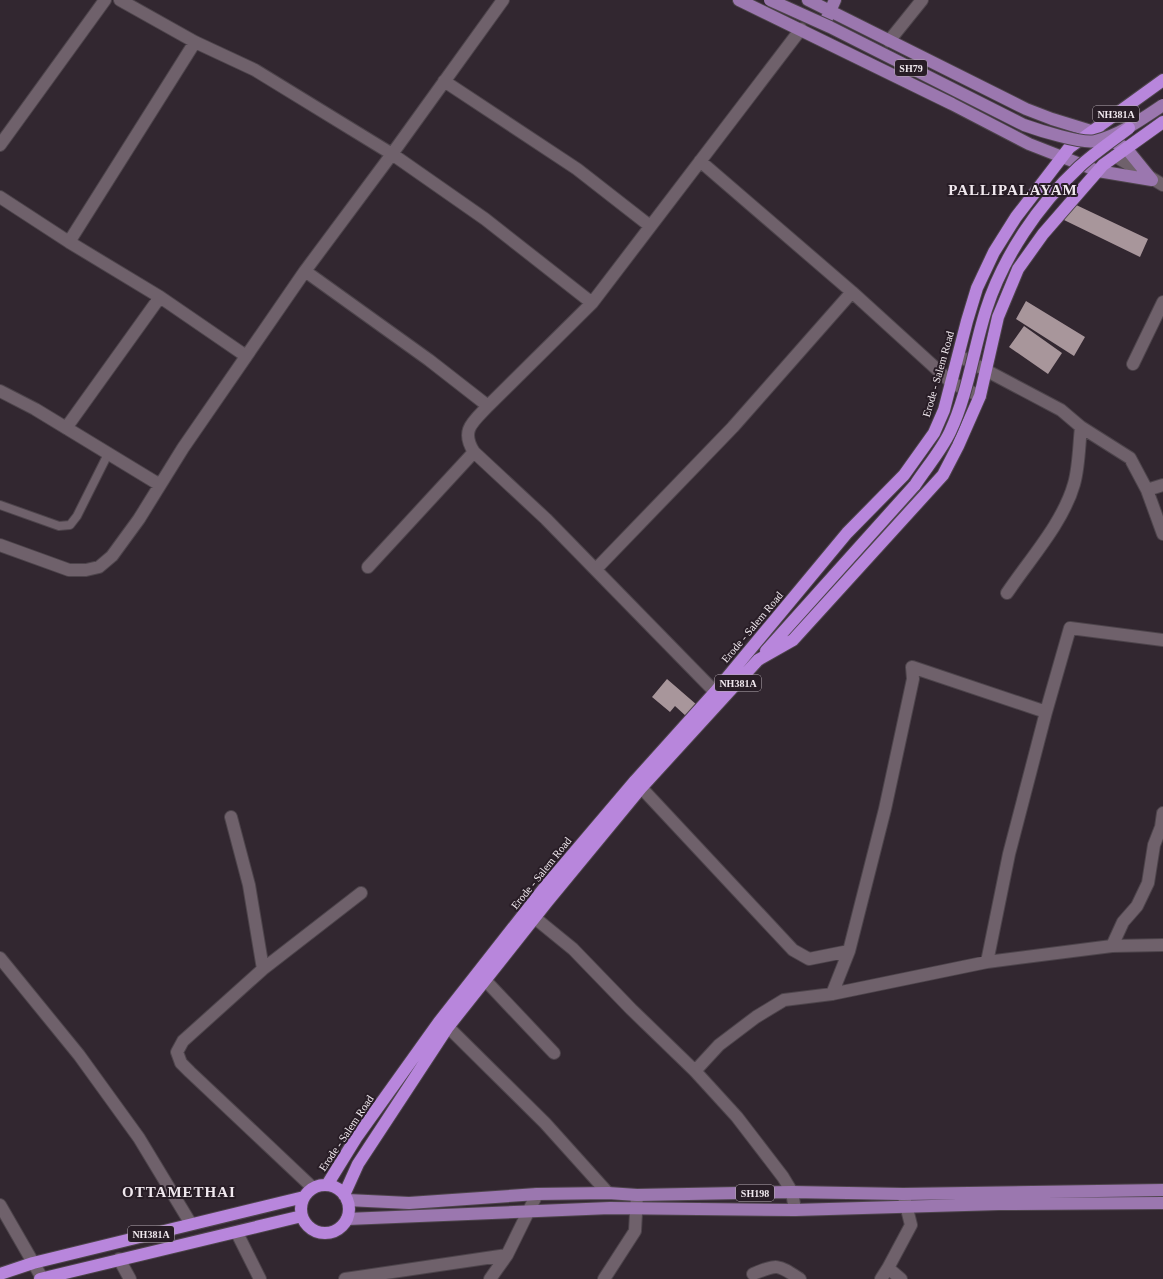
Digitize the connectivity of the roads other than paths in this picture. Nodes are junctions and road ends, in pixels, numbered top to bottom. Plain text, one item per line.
1 (105, 0) edge
2 (120, 0) edge
3 (502, 0) edge
4 (739, 0) edge
5 (770, 0) edge
6 (808, 0) edge
7 (922, 0) edge
8 (833, 5) edge
9 (801, 29) junction
10 (819, 38) junction
11 (889, 41) junction
12 (195, 42) junction
13 (1163, 80) edge
14 (444, 81) junction
15 (1163, 105) edge
16 (1163, 122) edge
17 (1129, 128) junction
18 (1092, 131) junction
19 (0, 145) edge
20 (1126, 148) junction
21 (392, 154) junction
22 (1062, 156) junction
23 (1115, 156) junction
24 (700, 161) junction
25 (1098, 171) junction
26 (1152, 180) junction
27 (1163, 185) edge
28 (0, 197) edge
29 (650, 226) junction
30 (69, 242) junction
31 (305, 271) junction
32 (852, 292) junction
33 (160, 297) junction
34 (1163, 302) edge
35 (592, 303) junction
36 (246, 356) junction
37 (959, 356) junction
38 (1133, 364) dead end
39 (987, 369) junction
40 (952, 382) junction
41 (0, 391) edge
42 (980, 396) junction
43 (488, 406) junction
44 (1081, 427) junction
45 (66, 428) junction
46 (474, 452) junction
47 (108, 454) junction
48 (160, 485) junction
49 (1163, 485) edge
50 (1147, 490) junction
51 (0, 505) edge
52 (1163, 534) edge
53 (0, 545) edge
54 (368, 567) dead end
55 (596, 569) junction
56 (1006, 593) dead end
57 (1163, 640) edge
58 (758, 660) junction
59 (719, 696) junction
60 (1046, 712) junction
61 (638, 785) junction
62 (1163, 813) edge
63 (231, 817) dead end
64 (361, 893) dead end
65 (530, 916) junction
66 (1112, 946) junction
67 (1163, 946) edge
68 (850, 951) junction
69 (987, 962) junction
70 (1, 963) edge
71 (262, 969) junction
72 (485, 980) junction
73 (832, 994) junction
74 (448, 1027) junction
75 (554, 1053) dead end
76 (695, 1071) junction
77 (327, 1185) junction
78 (313, 1188) junction
79 (1163, 1190) edge
80 (792, 1192) junction
81 (608, 1193) junction
82 (537, 1194) junction
83 (903, 1194) junction
84 (636, 1195) junction
85 (304, 1197) junction
86 (346, 1198) junction
87 (1163, 1202) edge
88 (0, 1205) edge
89 (907, 1208) junction
90 (636, 1209) junction
91 (529, 1210) junction
92 (795, 1210) junction
93 (302, 1216) junction
94 (347, 1219) junction
95 (191, 1224) junction
96 (237, 1233) junction
97 (507, 1255) junction
98 (119, 1260) junction
99 (33, 1263) junction
100 (888, 1268) junction
101 (0, 1274) edge
102 (753, 1274) dead end
103 (41, 1279) edge
104 (130, 1279) edge
105 (260, 1279) edge
106 (345, 1279) edge
107 (490, 1279) edge
108 (604, 1279) edge
109 (800, 1279) edge
110 (881, 1279) edge
111 (901, 1279) edge

1 - 19 street
2 - 12 street
3 - 14 street
4 - 9 main road
5 - 17 main road, SH79, bridge
6 - 8 main road
7 - 11 street
8 - 10 main road
8 - 11 main road
9 - 10 main road
9 - 24 street
10 - 22 main road
11 - 18 main road
12 - 21 street
12 - 30 street
13 - 18 highway, Erode - Salem Road / NH381A
14 - 21 street
14 - 29 street
15 - 17 main road, bridge
16 - 20 highway, Erode - Salem Road / NH381A
17 - 58 highway, bridge
18 - 20 main road
18 - 22 highway, Erode - Salem Road / NH381A
20 - 23 highway, Erode - Salem Road / NH381A
20 - 26 main road
21 - 31 street
21 - 35 street
22 - 25 main road
22 - 37 highway, Erode - Salem Road / NH381A
23 - 25 highway, Erode - Salem Road / NH381A
23 - 26 street
24 - 29 street
24 - 32 street
25 - 26 main road
25 - 39 highway, Erode - Salem Road / NH381A
26 - 27 street
28 - 30 street
29 - 35 street
30 - 33 street
31 - 36 street
31 - 43 street
32 - 40 street
32 - 55 street
33 - 36 street
33 - 45 street
34 - 38 street
35 - 43 street
36 - 48 street
37 - 39 street
37 - 40 highway, Erode - Salem Road / NH381A
39 - 42 highway, Erode - Salem Road / NH381A
39 - 44 street
40 - 42 street
40 - 59 highway, Erode - Salem Road / NH381A
41 - 45 street
42 - 58 highway, Erode - Salem Road / NH381A
43 - 46 street
44 - 50 street
44 - 56 street
45 - 47 street
46 - 54 street
46 - 55 street
47 - 48 street
47 - 51 lane
48 - 53 street
49 - 50 street
50 - 52 street
55 - 59 street
57 - 60 street
58 - 59 highway, Erode - Salem Road / NH381A
59 - 61 highway, Erode - Salem Road / NH381A
60 - 68 street
60 - 69 street
61 - 65 highway, Erode - Salem Road / NH381A
61 - 68 street
62 - 66 street
63 - 71 street
64 - 71 street
65 - 72 highway, Erode - Salem Road / NH381A
65 - 76 street
65 - 77 highway, Erode - Salem Road / NH381A
66 - 67 street
66 - 69 street
68 - 73 street
69 - 73 street
70 - 95 street
71 - 78 street
72 - 74 highway, Erode - Salem Road / NH381A
72 - 75 street
73 - 76 street
74 - 81 street
74 - 86 highway, Erode - Salem Road / NH381A
76 - 80 street
77 - 78 highway
77 - 86 highway
78 - 85 highway
79 - 83 main road, SH198
80 - 83 main road, SH198
80 - 84 main road, SH198
80 - 92 street
81 - 82 main road, SH198
81 - 84 main road, SH198
82 - 86 main road, SH198
82 - 91 street
83 - 89 street
84 - 90 street
85 - 93 highway
85 - 95 highway, NH381A
86 - 94 highway, NH381A
87 - 89 main road, SH198
88 - 99 street
89 - 92 main road, SH198
89 - 100 street
90 - 91 main road, SH198
90 - 92 main road, SH198
90 - 108 street
91 - 94 main road, SH198
91 - 97 street
93 - 94 highway
93 - 96 highway, NH381A
95 - 99 highway, NH381A
96 - 98 highway, NH381A
96 - 105 street
97 - 106 street
97 - 107 street
98 - 103 highway, NH381A
98 - 104 street
99 - 101 highway, NH381A
99 - 103 street
100 - 110 street
100 - 111 street
102 - 109 street

